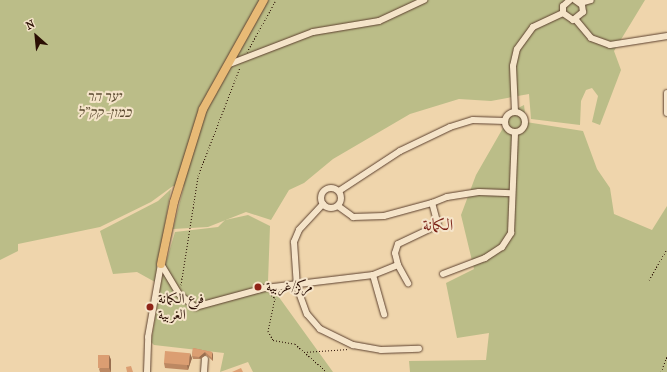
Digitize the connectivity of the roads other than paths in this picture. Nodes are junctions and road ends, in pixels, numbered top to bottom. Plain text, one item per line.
1 (264, 0) edge
2 (424, 0) edge
3 (570, 0) edge
4 (591, 0) edge
5 (577, 1) edge
6 (562, 13) junction
7 (576, 20) junction
8 (667, 36) edge
9 (227, 65) junction
10 (667, 93) edge
11 (515, 112) junction
12 (667, 113) edge
13 (504, 121) junction
14 (515, 132) junction
15 (339, 191) junction
16 (512, 193) junction
17 (432, 203) junction
18 (323, 204) junction
19 (338, 206) junction
20 (161, 264) junction
21 (398, 265) junction
22 (443, 274) dead end
23 (373, 275) junction
24 (408, 284) dead end
25 (297, 287) junction
26 (384, 314) dead end
27 (419, 349) dead end
28 (205, 359) dead end
29 (146, 372) edge
30 (204, 372) edge

1 - 9 main road
2 - 9 street
3 - 6 street
4 - 5 street
5 - 7 street
6 - 7 street
6 - 11 street
7 - 8 street
9 - 20 main road
10 - 12 street
11 - 13 street
11 - 14 street
13 - 14 street
13 - 15 street
14 - 16 street
15 - 18 street
15 - 19 street
16 - 17 street
16 - 22 street
17 - 19 street
17 - 21 street
18 - 19 street
18 - 25 street
20 - 25 street
20 - 29 street
21 - 23 street
21 - 24 street
23 - 25 street
23 - 26 street
25 - 27 street
28 - 30 street

